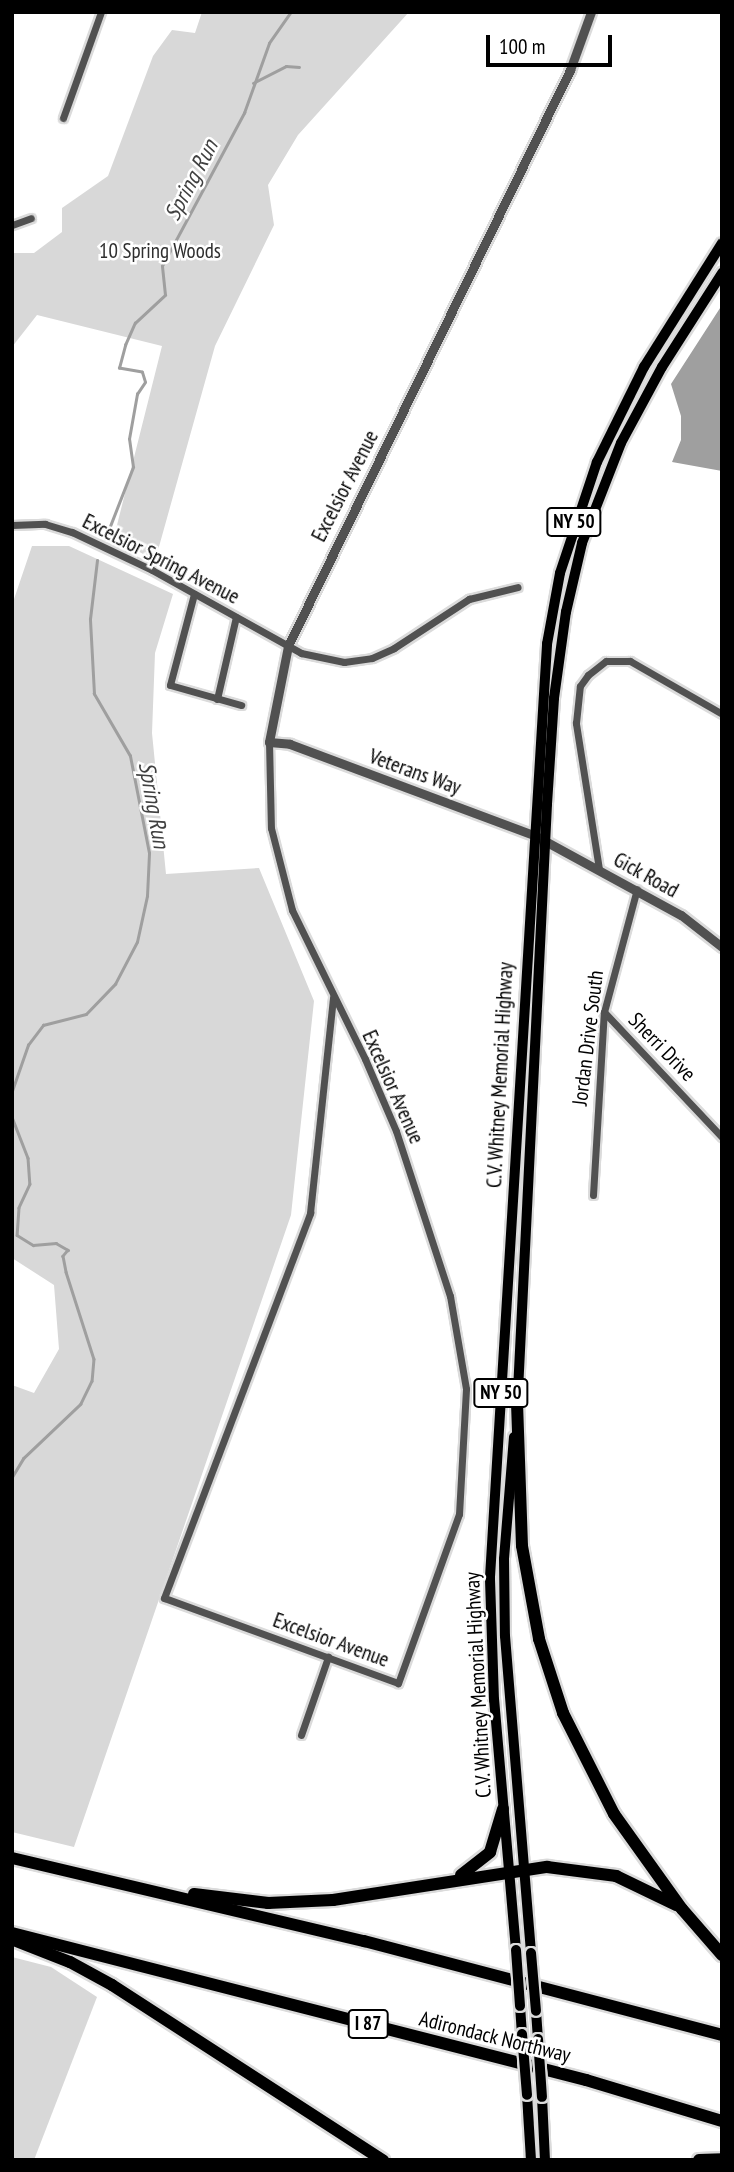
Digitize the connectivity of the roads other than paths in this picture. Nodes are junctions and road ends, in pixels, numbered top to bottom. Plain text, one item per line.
1 (101, 12) edge
2 (591, 12) edge
3 (63, 118) dead end
4 (31, 218) dead end
5 (12, 225) edge
6 (722, 243) edge
7 (722, 273) edge
8 (12, 524) edge
9 (518, 587) dead end
10 (194, 594) junction
11 (236, 617) junction
12 (288, 646) junction
13 (217, 699) junction
14 (241, 705) dead end
15 (722, 714) edge
16 (269, 742) junction
17 (534, 835) junction
18 (547, 844) junction
19 (599, 869) junction
20 (637, 889) junction
21 (722, 947) edge
22 (333, 997) junction
23 (604, 1012) junction
24 (722, 1137) edge
25 (593, 1195) dead end
26 (517, 1403) junction
27 (328, 1657) junction
28 (301, 1735) dead end
29 (503, 1809) junction
30 (12, 1858) edge
31 (523, 1869) junction
32 (509, 1871) junction
33 (445, 1883) junction
34 (130, 1884) junction
35 (682, 1909) junction
36 (12, 1933) edge
37 (12, 1940) edge
38 (722, 1955) edge
39 (722, 2035) edge
40 (722, 2121) edge
41 (722, 2159) edge
42 (383, 2160) edge
43 (531, 2160) edge
44 (545, 2160) edge
45 (699, 2160) edge

1 - 3 street
2 - 12 street, Excelsior Avenue
4 - 5 street
6 - 17 highway, C.V. Whitney Memorial Highway / NY 50
7 - 18 highway, C.V. Whitney Memorial Highway / NY 50
8 - 10 street, Excelsior Spring Avenue
9 - 12 street, Excelsior Spring Avenue
10 - 11 street, Excelsior Spring Avenue
10 - 13 street
11 - 12 street, Excelsior Spring Avenue
11 - 13 street
12 - 16 street, Excelsior Avenue
13 - 14 street
15 - 19 street
16 - 17 street, Veterans Way
16 - 22 street, Excelsior Avenue
17 - 18 street, Veterans Way
17 - 29 highway, C.V. Whitney Memorial Highway / NY 50
18 - 19 street, Gick Road
18 - 26 highway, C.V. Whitney Memorial Highway / NY 50
19 - 20 street, Gick Road
20 - 21 street, Gick Road
20 - 23 street, Jordan Drive South
22 - 27 street, Excelsior Avenue
22 - 27 street, Excelsior Avenue
23 - 24 street, Sherri Drive
23 - 25 street, Jordan Drive South
26 - 31 highway, C.V. Whitney Memorial Highway / NY 50
26 - 35 highway
27 - 28 street
29 - 32 highway, C.V. Whitney Memorial Highway / NY 50
29 - 33 highway
30 - 34 highway
31 - 32 highway
31 - 35 highway
31 - 44 highway, C.V. Whitney Memorial Highway / NY 50, bridge
32 - 33 highway
32 - 43 highway, C.V. Whitney Memorial Highway / NY 50, bridge
33 - 34 highway
34 - 39 highway
35 - 38 highway
36 - 40 highway, Adirondack Northway / I 87
37 - 42 highway
41 - 45 highway

